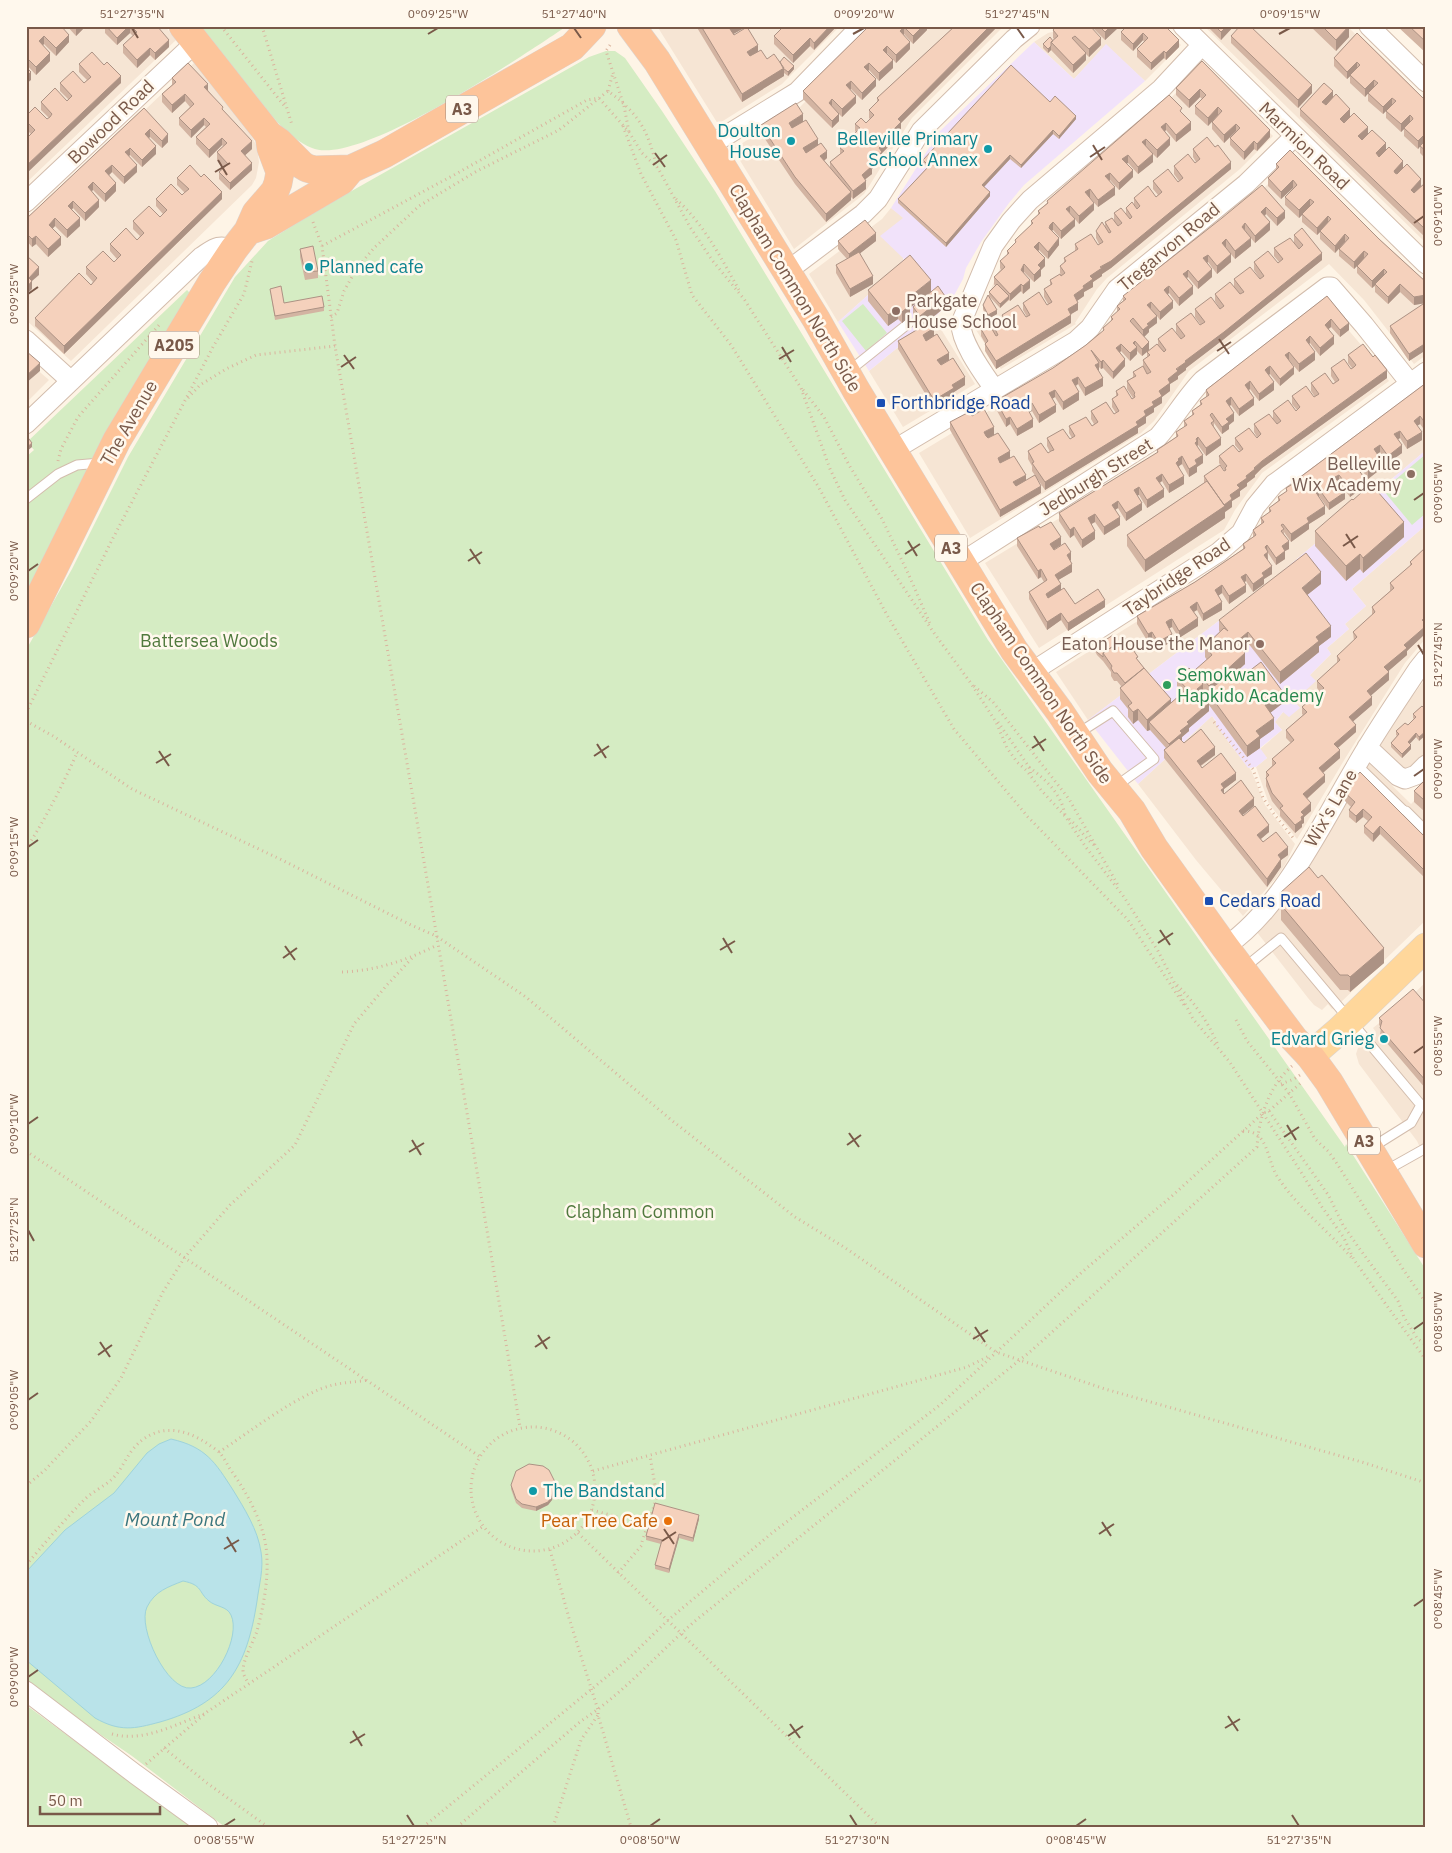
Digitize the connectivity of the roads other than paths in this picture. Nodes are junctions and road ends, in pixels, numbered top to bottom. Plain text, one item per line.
1 (631, 26) edge
2 (862, 26) edge
3 (1030, 26) edge
4 (1183, 26) edge
5 (1369, 26) edge
6 (189, 34) edge
7 (601, 36) edge
8 (648, 39) edge
9 (1202, 45) junction
10 (572, 47) junction
11 (1426, 82) edge
12 (282, 133) junction
13 (1294, 136) junction
14 (709, 146) junction
15 (351, 169) junction
16 (26, 202) edge
17 (244, 245) junction
18 (1426, 264) edge
19 (786, 272) junction
20 (909, 323) dead end
21 (26, 340) edge
22 (1426, 372) edge
23 (846, 373) junction
24 (71, 381) junction
25 (1410, 383) junction
26 (995, 390) junction
27 (26, 424) edge
28 (892, 451) junction
29 (105, 462) junction
30 (26, 499) edge
31 (960, 563) junction
32 (26, 624) edge
33 (1426, 659) edge
34 (1030, 673) junction
35 (1075, 736) junction
36 (1367, 747) junction
37 (1426, 765) edge
38 (1355, 767) junction
39 (1113, 788) junction
40 (1426, 831) edge
41 (1225, 947) junction
42 (1426, 947) edge
43 (1242, 970) junction
44 (1350, 1020) junction
45 (1306, 1068) junction
46 (1426, 1148) edge
47 (1369, 1150) junction
48 (1383, 1173) junction
49 (1426, 1244) edge
50 (26, 1691) edge
51 (208, 1827) edge

1 - 8 highway, Clapham Common North Side
2 - 14 street
3 - 19 street
4 - 9 street, Marmion Road
5 - 11 street
6 - 12 highway, A3
6 - 16 street, Bowood Road
7 - 10 highway
8 - 10 highway, A3
8 - 14 highway, Clapham Common North Side / A3
9 - 13 street, Marmion Road
9 - 26 street
10 - 15 highway, A3
12 - 15 highway, A3
12 - 17 highway, A205
13 - 18 street, Marmion Road
13 - 26 street, Tregarvon Road
14 - 19 highway, Clapham Common North Side / A3
15 - 17 highway
17 - 24 street
17 - 29 highway, The Avenue / A205
19 - 23 highway, Clapham Common North Side / A3
20 - 23 lane
21 - 24 street
22 - 25 street, Taybridge Road
23 - 28 highway, Clapham Common North Side / A3
24 - 27 street
25 - 31 street, Jedburgh Street
25 - 34 street, Taybridge Road
26 - 28 street, Tregarvon Road
28 - 31 highway, Clapham Common North Side / A3
29 - 30 lane
29 - 32 highway, The Avenue / A205
31 - 34 highway, Clapham Common North Side / A3
33 - 36 street, Wix's Lane
34 - 35 highway, Clapham Common North Side / A3
35 - 39 highway, Clapham Common North Side / A3
35 - 39 lane
36 - 37 street
36 - 38 street, Wix's Lane
38 - 40 lane
38 - 41 street, Wix's Lane
39 - 41 highway, Clapham Common North Side / A3
41 - 43 highway, Clapham Common North Side / A3
42 - 44 main road
43 - 44 lane
43 - 45 highway, Clapham Common North Side / A3
44 - 45 main road
44 - 47 lane
45 - 47 highway, Clapham Common North Side / A3
46 - 48 lane
47 - 48 highway, Clapham Common North Side / A3
48 - 49 highway, Clapham Common North Side / A3
50 - 51 street

